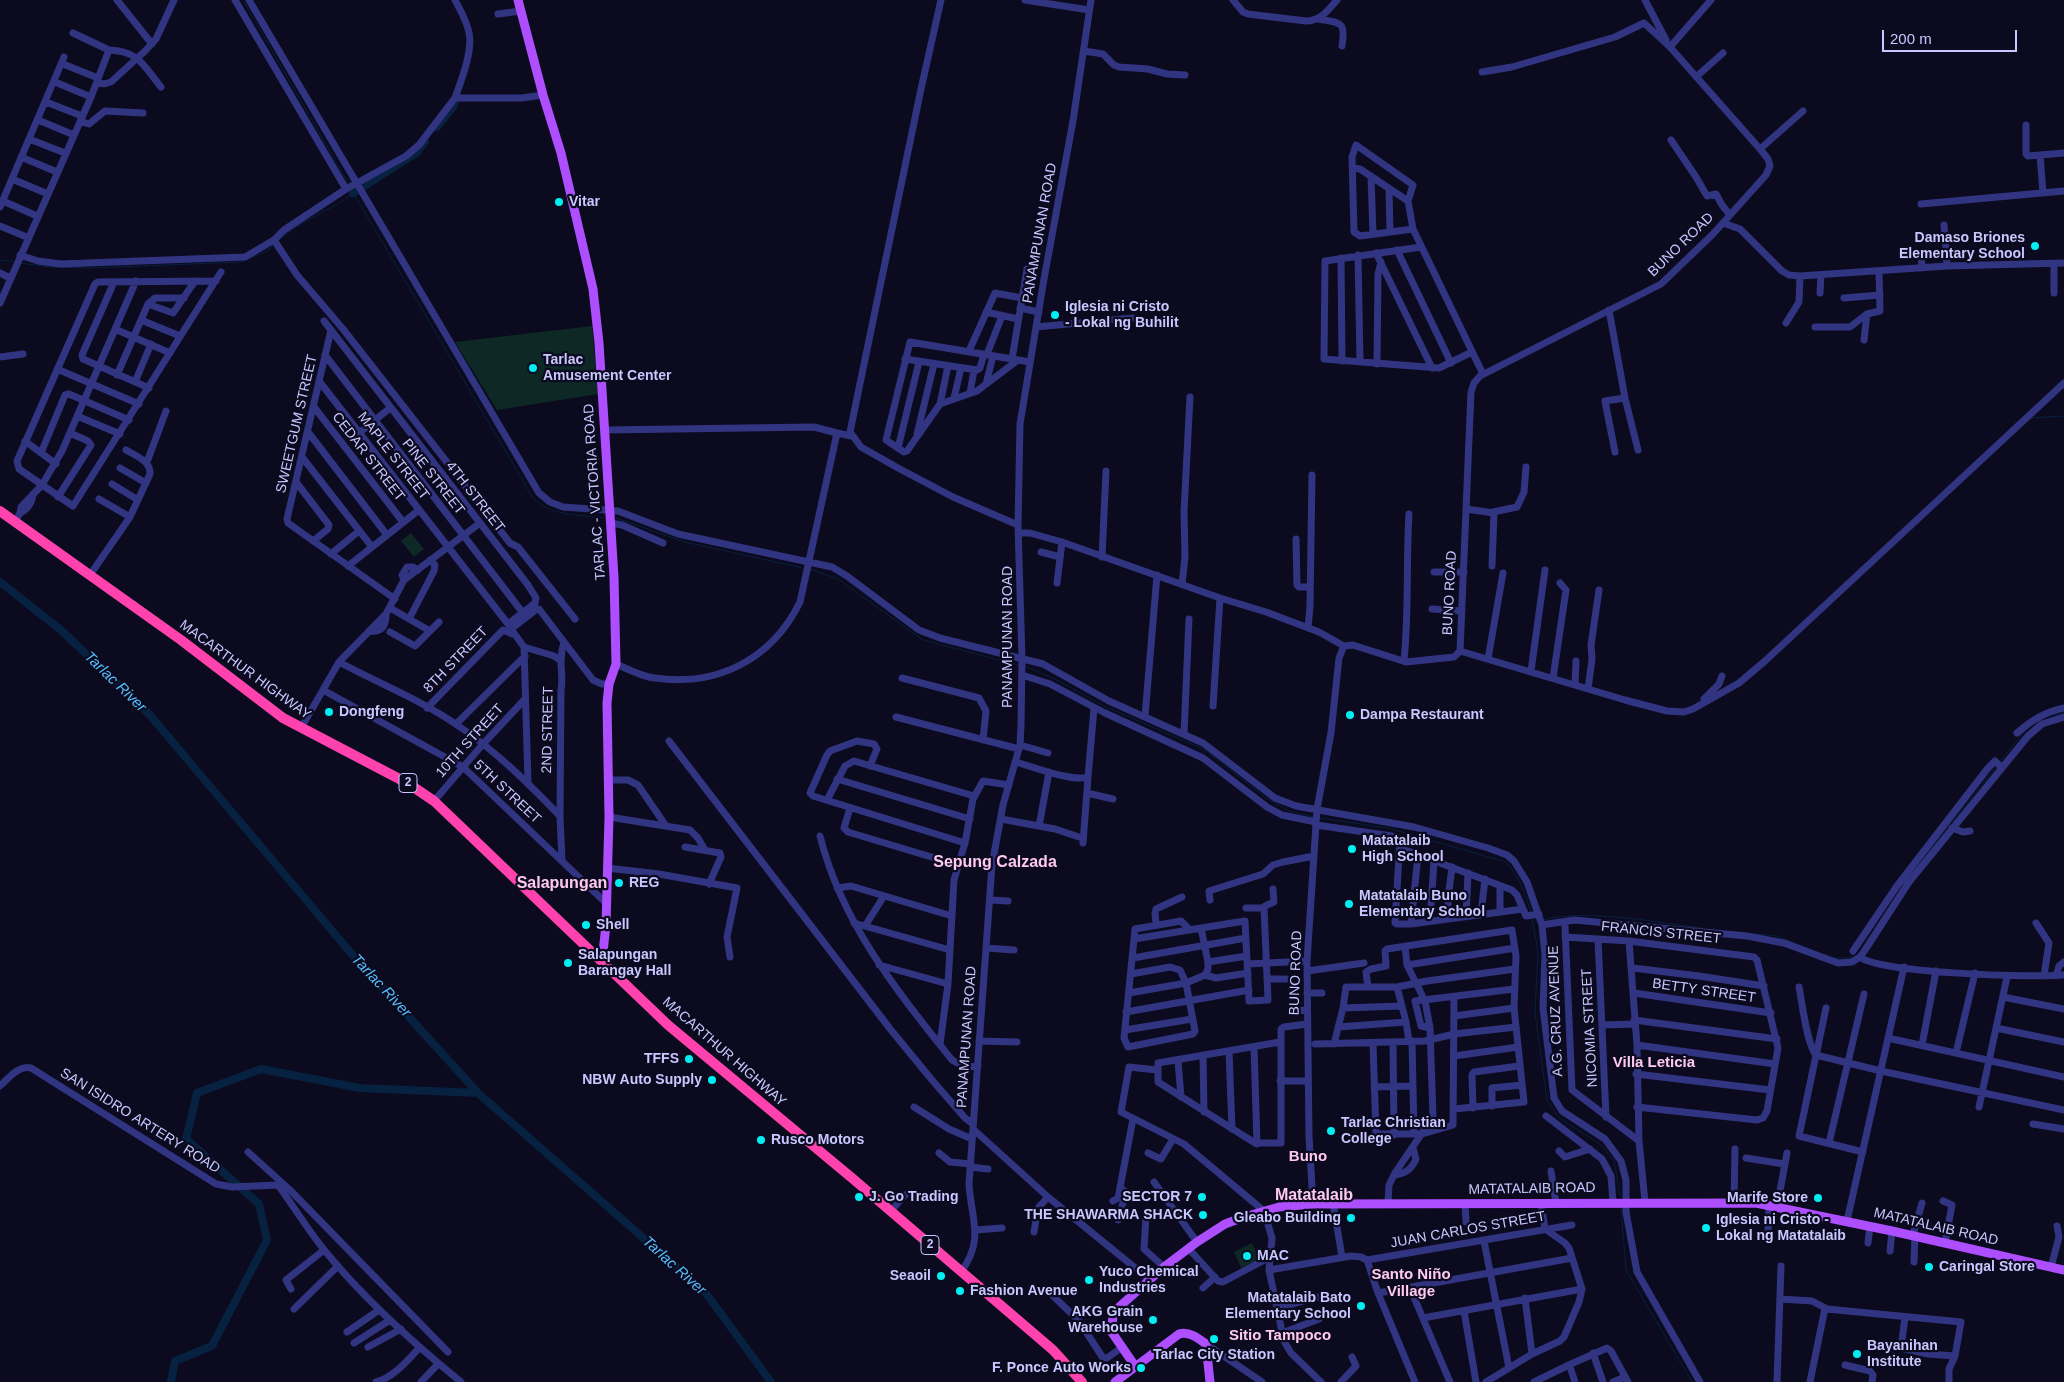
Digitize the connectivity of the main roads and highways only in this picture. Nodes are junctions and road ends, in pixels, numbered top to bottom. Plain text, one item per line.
1 (518, 0) edge
2 (0, 511) edge
3 (602, 961) junction
4 (2064, 1270) edge
5 (1135, 1366) junction
6 (1082, 1382) edge
7 (1115, 1382) edge
8 (1210, 1382) edge

1 - 3 main road, TARLAC - VICTORIA ROAD
2 - 3 highway, MACARTHUR HIGHWAY / 2
3 - 6 highway, MACARTHUR HIGHWAY / 2
4 - 5 main road, MATATALAIB ROAD
5 - 7 main road
5 - 8 main road

